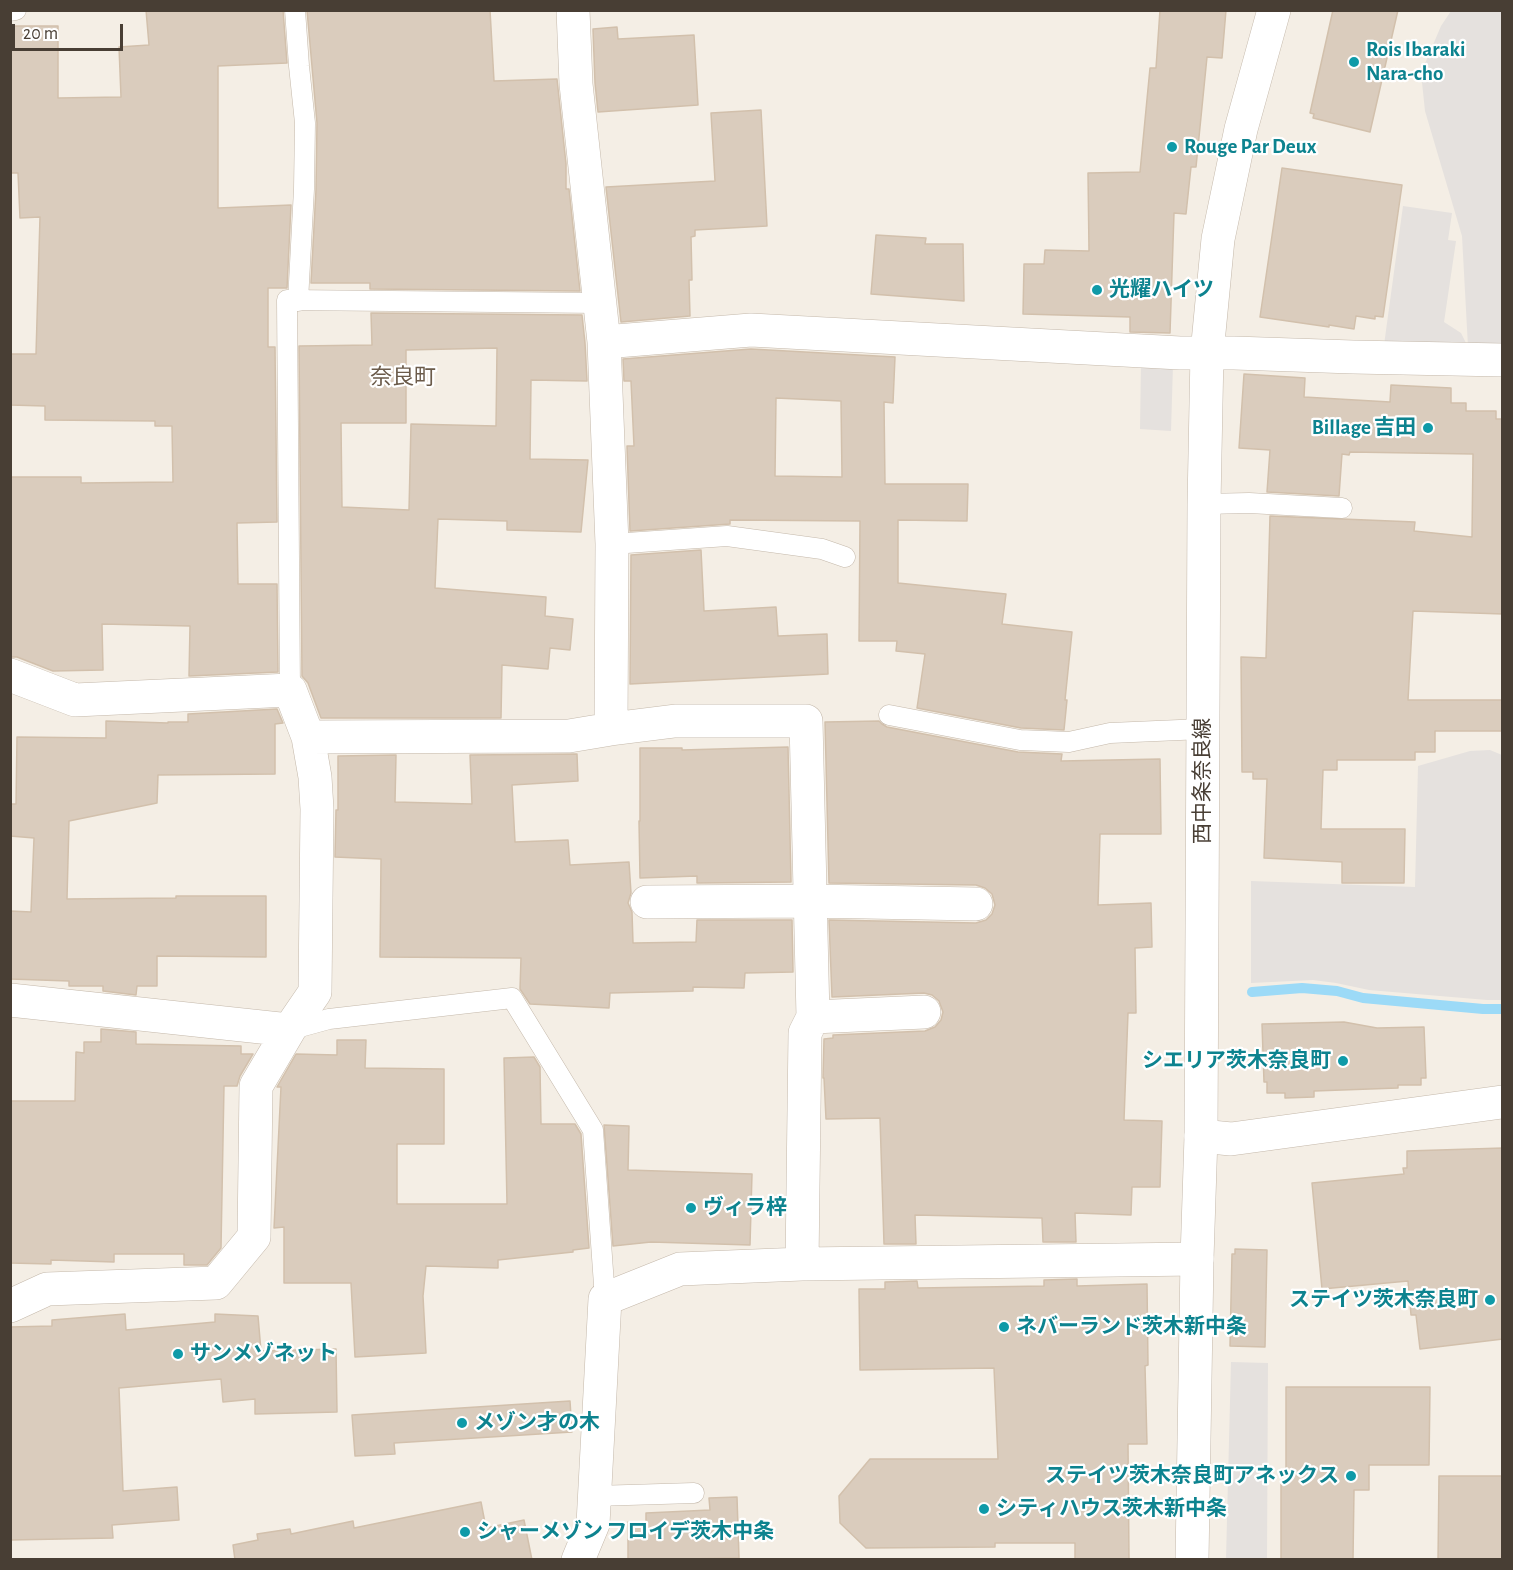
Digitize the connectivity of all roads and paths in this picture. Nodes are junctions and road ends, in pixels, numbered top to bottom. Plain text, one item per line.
1 (16, 10) edge
2 (295, 10) edge
3 (573, 10) edge
4 (1274, 10) edge
5 (10, 11) edge
6 (298, 301) junction
7 (600, 303) junction
8 (604, 342) junction
9 (1207, 353) junction
10 (1503, 360) edge
11 (1204, 504) junction
12 (1342, 508) dead end
13 (612, 544) junction
14 (845, 557) dead end
15 (10, 675) edge
16 (290, 690) junction
17 (889, 715) dead end
18 (611, 729) junction
19 (1203, 729) junction
20 (308, 737) junction
21 (810, 901) junction
22 (646, 902) dead end
23 (976, 904) dead end
24 (10, 1000) edge
25 (924, 1012) dead end
26 (813, 1017) junction
27 (289, 1030) junction
28 (1503, 1102) edge
29 (1201, 1136) junction
30 (1197, 1258) junction
31 (802, 1264) junction
32 (605, 1299) junction
33 (10, 1306) edge
34 (694, 1494) dead end
35 (594, 1496) junction
36 (578, 1560) edge
37 (1191, 1560) edge

1 - 5 lane
2 - 6 lane
3 - 7 street
4 - 9 street, 西中条奈良線
6 - 7 lane
6 - 16 lane
7 - 8 street
8 - 9 street
8 - 13 street
9 - 10 street
9 - 11 street, 西中条奈良線
11 - 12 lane
11 - 19 street, 西中条奈良線
13 - 14 lane
13 - 18 street
15 - 16 street
16 - 20 street
17 - 19 lane
18 - 20 street
18 - 21 street
19 - 29 street, 西中条奈良線
20 - 27 street
21 - 22 street
21 - 23 street
21 - 26 street
24 - 27 street
25 - 26 street
26 - 31 street
27 - 32 lane
27 - 33 street
28 - 29 street
29 - 30 street, 西中条奈良線
30 - 31 street
30 - 37 street, 西中条奈良線
31 - 32 street
32 - 35 street
34 - 35 lane
35 - 36 street

